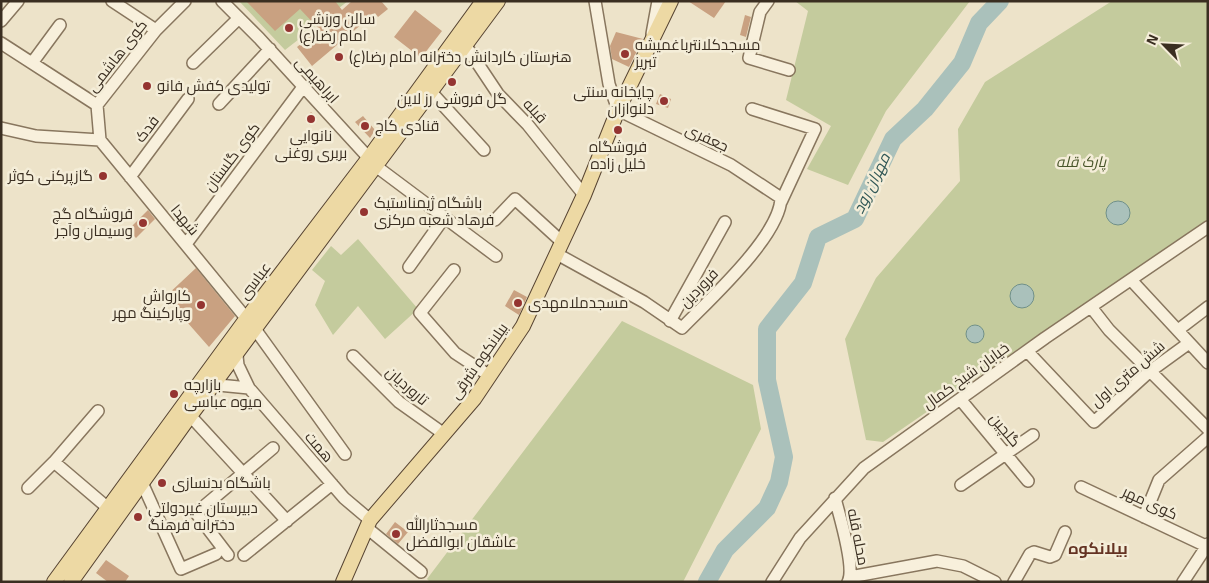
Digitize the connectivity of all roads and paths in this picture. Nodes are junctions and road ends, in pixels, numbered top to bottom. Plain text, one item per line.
1 (18, 1) edge
2 (112, 1) edge
3 (185, 1) edge
4 (222, 1) edge
5 (483, 1) edge
6 (498, 1) edge
7 (595, 1) edge
8 (658, 1) edge
9 (672, 1) edge
10 (768, 1) edge
11 (239, 18) junction
12 (1, 21) edge
13 (60, 25) dead end
14 (156, 30) junction
15 (462, 41) junction
16 (1, 43) edge
17 (650, 45) junction
18 (270, 49) junction
19 (32, 63) junction
20 (193, 63) dead end
21 (789, 70) dead end
22 (303, 87) junction
23 (432, 92) junction
24 (188, 100) dead end
25 (219, 104) dead end
26 (97, 105) junction
27 (752, 109) dead end
28 (618, 110) junction
29 (1, 128) edge
30 (100, 140) junction
31 (484, 150) dead end
32 (373, 163) junction
33 (130, 177) junction
34 (584, 195) junction
35 (781, 200) junction
36 (444, 218) junction
37 (495, 220) dead end
38 (725, 222) dead end
39 (1208, 227) edge
40 (186, 244) junction
41 (559, 248) junction
42 (496, 256) dead end
43 (409, 267) dead end
44 (454, 270) dead end
45 (1132, 281) junction
46 (1092, 307) junction
47 (1208, 307) edge
48 (670, 321) junction
49 (251, 323) junction
50 (1178, 330) junction
51 (234, 335) junction
52 (1189, 343) junction
53 (1027, 351) junction
54 (237, 352) junction
55 (353, 356) dead end
56 (1208, 363) edge
57 (1149, 372) junction
58 (490, 376) junction
59 (199, 383) junction
60 (214, 384) junction
61 (249, 388) junction
62 (960, 399) junction
63 (98, 411) dead end
64 (186, 412) junction
65 (1208, 429) edge
66 (444, 434) junction
67 (1033, 435) dead end
68 (1208, 437) edge
69 (273, 448) dead end
70 (345, 454) dead end
71 (1006, 454) junction
72 (54, 462) junction
73 (136, 470) junction
74 (242, 472) junction
75 (1028, 481) dead end
76 (142, 484) junction
77 (332, 484) junction
78 (961, 485) dead end
79 (1081, 487) dead end
80 (28, 488) dead end
81 (835, 498) junction
82 (108, 508) junction
83 (1144, 517) junction
84 (288, 521) junction
85 (368, 524) junction
86 (1065, 532) dead end
87 (1207, 545) edge
88 (216, 554) dead end
89 (228, 555) dead end
90 (244, 555) dead end
91 (421, 572) dead end
92 (849, 579) edge
93 (56, 581) edge
94 (71, 582) edge
95 (343, 582) edge
96 (772, 582) edge
97 (994, 582) edge
98 (1014, 582) edge
99 (1183, 582) edge

1 - 12 street
2 - 14 street
3 - 14 street, کوی هاشمی
4 - 11 street, ابراهیمی
5 - 15 main road, عباسى
6 - 15 main road, عباسى
7 - 28 street
8 - 17 street
9 - 17 main road, بیلانکوه شرقی
10 - 21 street
11 - 18 street, ابراهیمی
11 - 20 street
13 - 19 street
14 - 26 street, کوی هاشمی
15 - 23 main road, عباسى
15 - 32 main road, عباسى
15 - 34 street, قبله
16 - 19 street
17 - 28 main road, بیلانکوه شرقی
18 - 22 street, ابراهیمی
18 - 25 street
19 - 26 street
22 - 32 street, ابراهیمی
22 - 40 street, کوی گلستان
23 - 31 street
23 - 32 main road, عباسى
24 - 33 street, فدک
26 - 30 street, کوی هاشمی
27 - 35 street
28 - 34 main road, بیلانکوه شرقی
28 - 35 street, جعفری
29 - 30 street
30 - 33 street, شهدا
32 - 36 street, ابراهیمی
32 - 49 main road, عباسى
33 - 40 street, شهدا
34 - 41 main road, بیلانکوه شرقی
35 - 48 street, فروردین
36 - 42 street, ابراهیمی
36 - 43 street
37 - 41 street, فروردین
38 - 48 street
39 - 45 street, خیابان شیخ کمال
40 - 49 street, شهدا
41 - 48 street, فروردین
41 - 58 main road, بیلانکوه شرقی
44 - 58 street
45 - 46 street, خیابان شیخ کمال
45 - 50 street
46 - 53 street, خیابان شیخ کمال
46 - 57 street
47 - 50 street
49 - 51 main road, عباسى
49 - 54 main road, عباسى
49 - 70 street, شهدا
50 - 52 street
51 - 54 street, همت
51 - 59 main road, عباسى
52 - 56 street
52 - 57 street, شش متری اول
53 - 57 street, شش متری اول
53 - 62 street, خیابان شیخ کمال
54 - 60 main road, عباسى
54 - 61 street, همت
55 - 66 street, تاروردیان
57 - 65 street
58 - 66 main road, بیلانکوه شرقی
59 - 60 street
59 - 64 main road, عباسى
60 - 61 street
60 - 64 main road, عباسى
61 - 77 street, همت
62 - 71 street, گلچین
62 - 81 street, خیابان شیخ کمال
63 - 72 street
64 - 73 main road, عباسى
64 - 74 street
64 - 76 main road, عباسى
66 - 85 main road, بیلانکوه شرقی
67 - 71 street
68 - 83 street
69 - 74 street
71 - 75 street, گلچین
71 - 78 street
72 - 80 street
72 - 82 street
73 - 76 street
73 - 82 main road, عباسى
74 - 84 street
74 - 89 street
76 - 88 street
76 - 94 main road, عباسى
77 - 84 street
77 - 85 street, همت
79 - 83 street, کوی مهر
81 - 92 street, محله قله
81 - 96 street, خیابان شیخ کمال
82 - 93 main road, عباسى
83 - 87 street, کوی مهر
84 - 90 street
85 - 91 street, همت
85 - 95 main road, بیلانکوه شرقی
86 - 98 street
87 - 99 street
92 - 97 street

